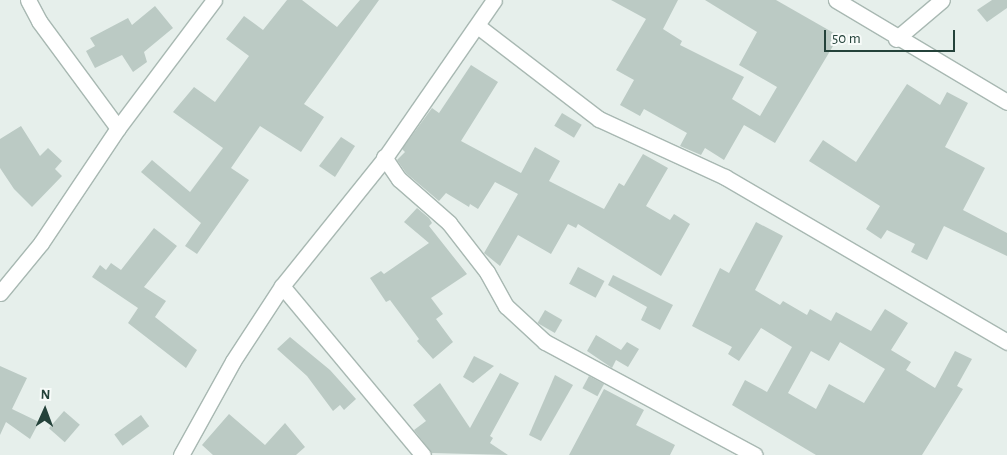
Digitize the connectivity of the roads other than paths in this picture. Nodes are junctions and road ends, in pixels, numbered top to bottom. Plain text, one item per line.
1 (28, 0) edge
2 (214, 0) edge
3 (494, 0) edge
4 (836, 0) edge
5 (942, 0) edge
6 (479, 27) junction
7 (896, 39) junction
8 (1007, 102) edge
9 (118, 128) junction
10 (384, 157) junction
11 (282, 286) junction
12 (0, 293) edge
13 (1007, 342) edge
14 (181, 455) edge
15 (423, 455) edge
16 (755, 455) edge

1 - 9 street
2 - 9 street
3 - 6 street
4 - 7 street
5 - 7 street
6 - 10 street
6 - 13 street
7 - 8 street
9 - 12 street
10 - 11 street
10 - 16 street
11 - 14 street
11 - 15 street

